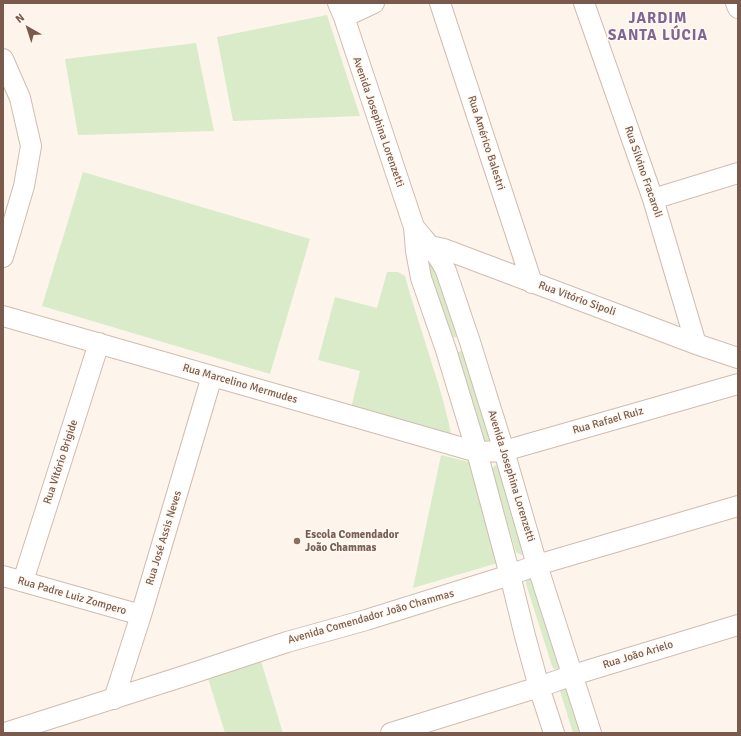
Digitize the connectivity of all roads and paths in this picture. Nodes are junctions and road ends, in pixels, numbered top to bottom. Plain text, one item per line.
1 (374, 3) edge
2 (440, 3) edge
3 (584, 3) edge
4 (736, 3) edge
5 (738, 8) edge
6 (341, 10) edge
7 (3, 59) edge
8 (738, 173) edge
9 (653, 199) junction
10 (423, 249) junction
11 (3, 257) edge
12 (532, 283) junction
13 (3, 316) edge
14 (470, 342) junction
15 (98, 343) junction
16 (696, 344) junction
17 (446, 350) junction
18 (738, 358) edge
19 (212, 376) junction
20 (738, 384) edge
21 (504, 451) junction
22 (477, 452) junction
23 (738, 506) edge
24 (537, 565) junction
25 (510, 575) junction
26 (3, 576) edge
27 (23, 581) junction
28 (141, 615) junction
29 (738, 625) edge
30 (573, 675) junction
31 (540, 687) junction
32 (114, 699) junction
33 (5, 733) edge
34 (391, 733) edge
35 (554, 733) edge
36 (592, 733) edge

1 - 6 street
2 - 12 street, Rua Américo Balestri
3 - 9 street, Rua Silvino Fracaroli
4 - 5 street
6 - 10 street, Avenida Josephina Lorenzetti
7 - 11 street
8 - 9 street
9 - 16 street, Rua Silvino Fracaroli
10 - 12 street, Rua Vitório Sipoli
10 - 14 street, Avenida Josephina Lorenzetti
10 - 17 street, Avenida Josephina Lorenzetti
12 - 16 street, Rua Vitório Sipoli
13 - 15 street, Rua Marcelino Mermudes
14 - 17 street
14 - 21 street, Avenida Josephina Lorenzetti
15 - 19 street, Rua Marcelino Mermudes
15 - 27 street, Rua Vitório Brigide
16 - 18 street, Rua Vitório Sipoli
17 - 22 street, Avenida Josephina Lorenzetti
19 - 22 street, Rua Marcelino Mermudes
19 - 28 street, Rua José Assis Neves
20 - 21 street, Rua Rafael Ruiz
21 - 22 street, Rua Rafael Ruiz
21 - 24 street, Avenida Josephina Lorenzetti
22 - 25 street, Avenida Josephina Lorenzetti
23 - 24 street, Avenida Comendador João Chammas
24 - 25 street, Avenida Comendador João Chammas
24 - 30 street, Avenida Josephina Lorenzetti
25 - 31 street, Avenida Josephina Lorenzetti
25 - 32 street, Avenida Comendador João Chammas
26 - 27 street, Rua Padre Luiz Zompero
27 - 28 street, Rua Padre Luiz Zompero
28 - 32 street, Rua José Assis Neves
29 - 30 street, Rua João Arielo
30 - 31 street, Rua João Arielo
30 - 36 street, Avenida Josephina Lorenzetti
31 - 34 street, Rua João Arielo
31 - 35 street, Avenida Josephina Lorenzetti
32 - 33 street, Avenida Comendador João Chammas

